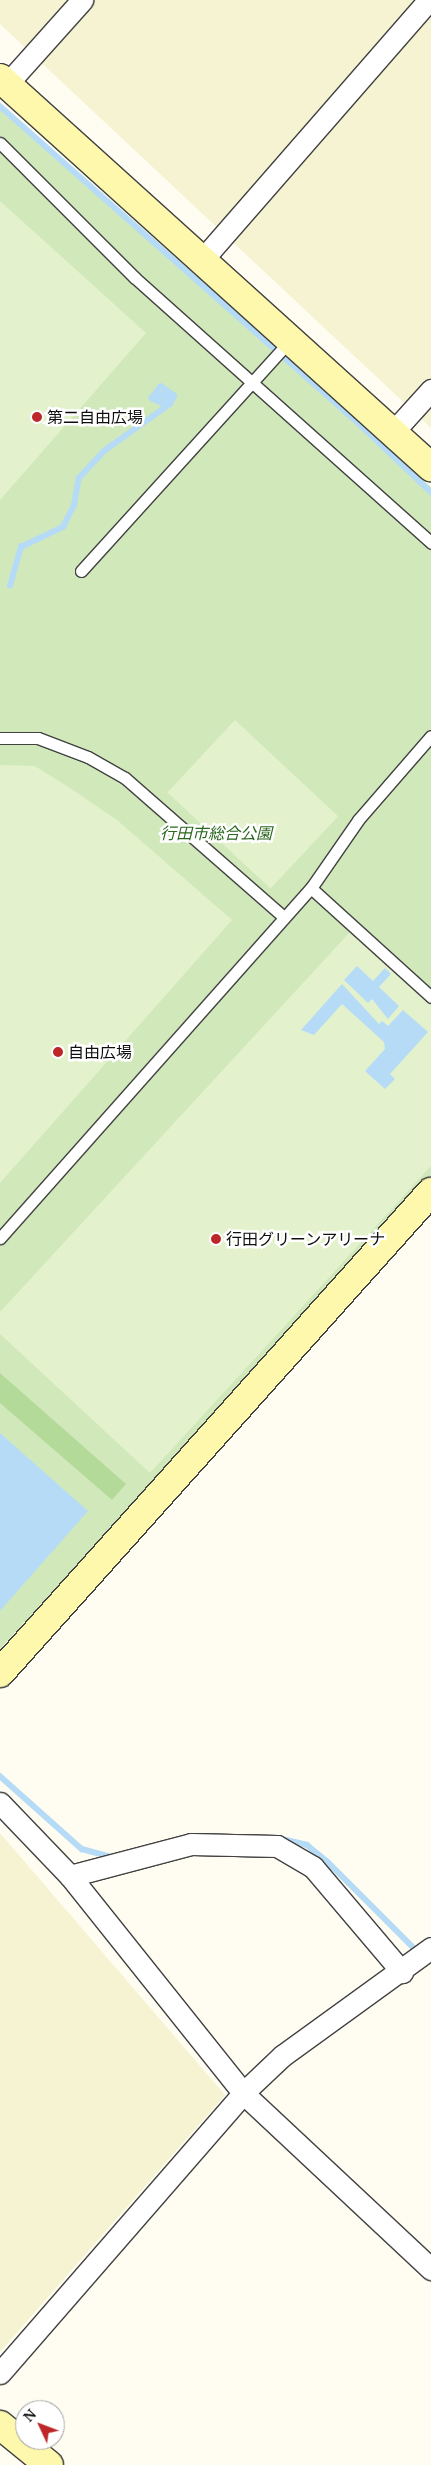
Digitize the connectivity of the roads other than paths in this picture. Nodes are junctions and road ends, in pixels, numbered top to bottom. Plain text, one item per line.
1 (82, 0) edge
2 (429, 0) edge
3 (4, 81) edge
4 (0, 143) edge
5 (202, 260) junction
6 (292, 337) junction
7 (250, 383) junction
8 (431, 390) edge
9 (393, 432) junction
10 (431, 467) edge
11 (431, 543) edge
12 (81, 571) dead end
13 (431, 736) edge
14 (0, 738) edge
15 (311, 888) junction
16 (284, 917) junction
17 (431, 997) edge
18 (431, 1193) edge
19 (0, 1238) edge
20 (0, 1673) edge
21 (0, 1803) edge
22 (70, 1876) junction
23 (431, 1948) edge
24 (402, 1972) junction
25 (243, 2093) junction
26 (431, 2269) edge
27 (0, 2373) edge
28 (0, 2424) edge
29 (49, 2465) edge

1 - 3 street
2 - 5 street
3 - 5 street
4 - 7 lane
5 - 6 street
6 - 7 lane
6 - 9 street
7 - 11 lane
7 - 12 lane
8 - 9 street
9 - 10 street
13 - 15 lane
14 - 16 lane
15 - 16 lane
15 - 17 lane
16 - 19 lane
18 - 20 street
21 - 22 street
22 - 24 street
22 - 25 street
23 - 24 street
24 - 25 street
25 - 26 street
25 - 27 street
28 - 29 street

